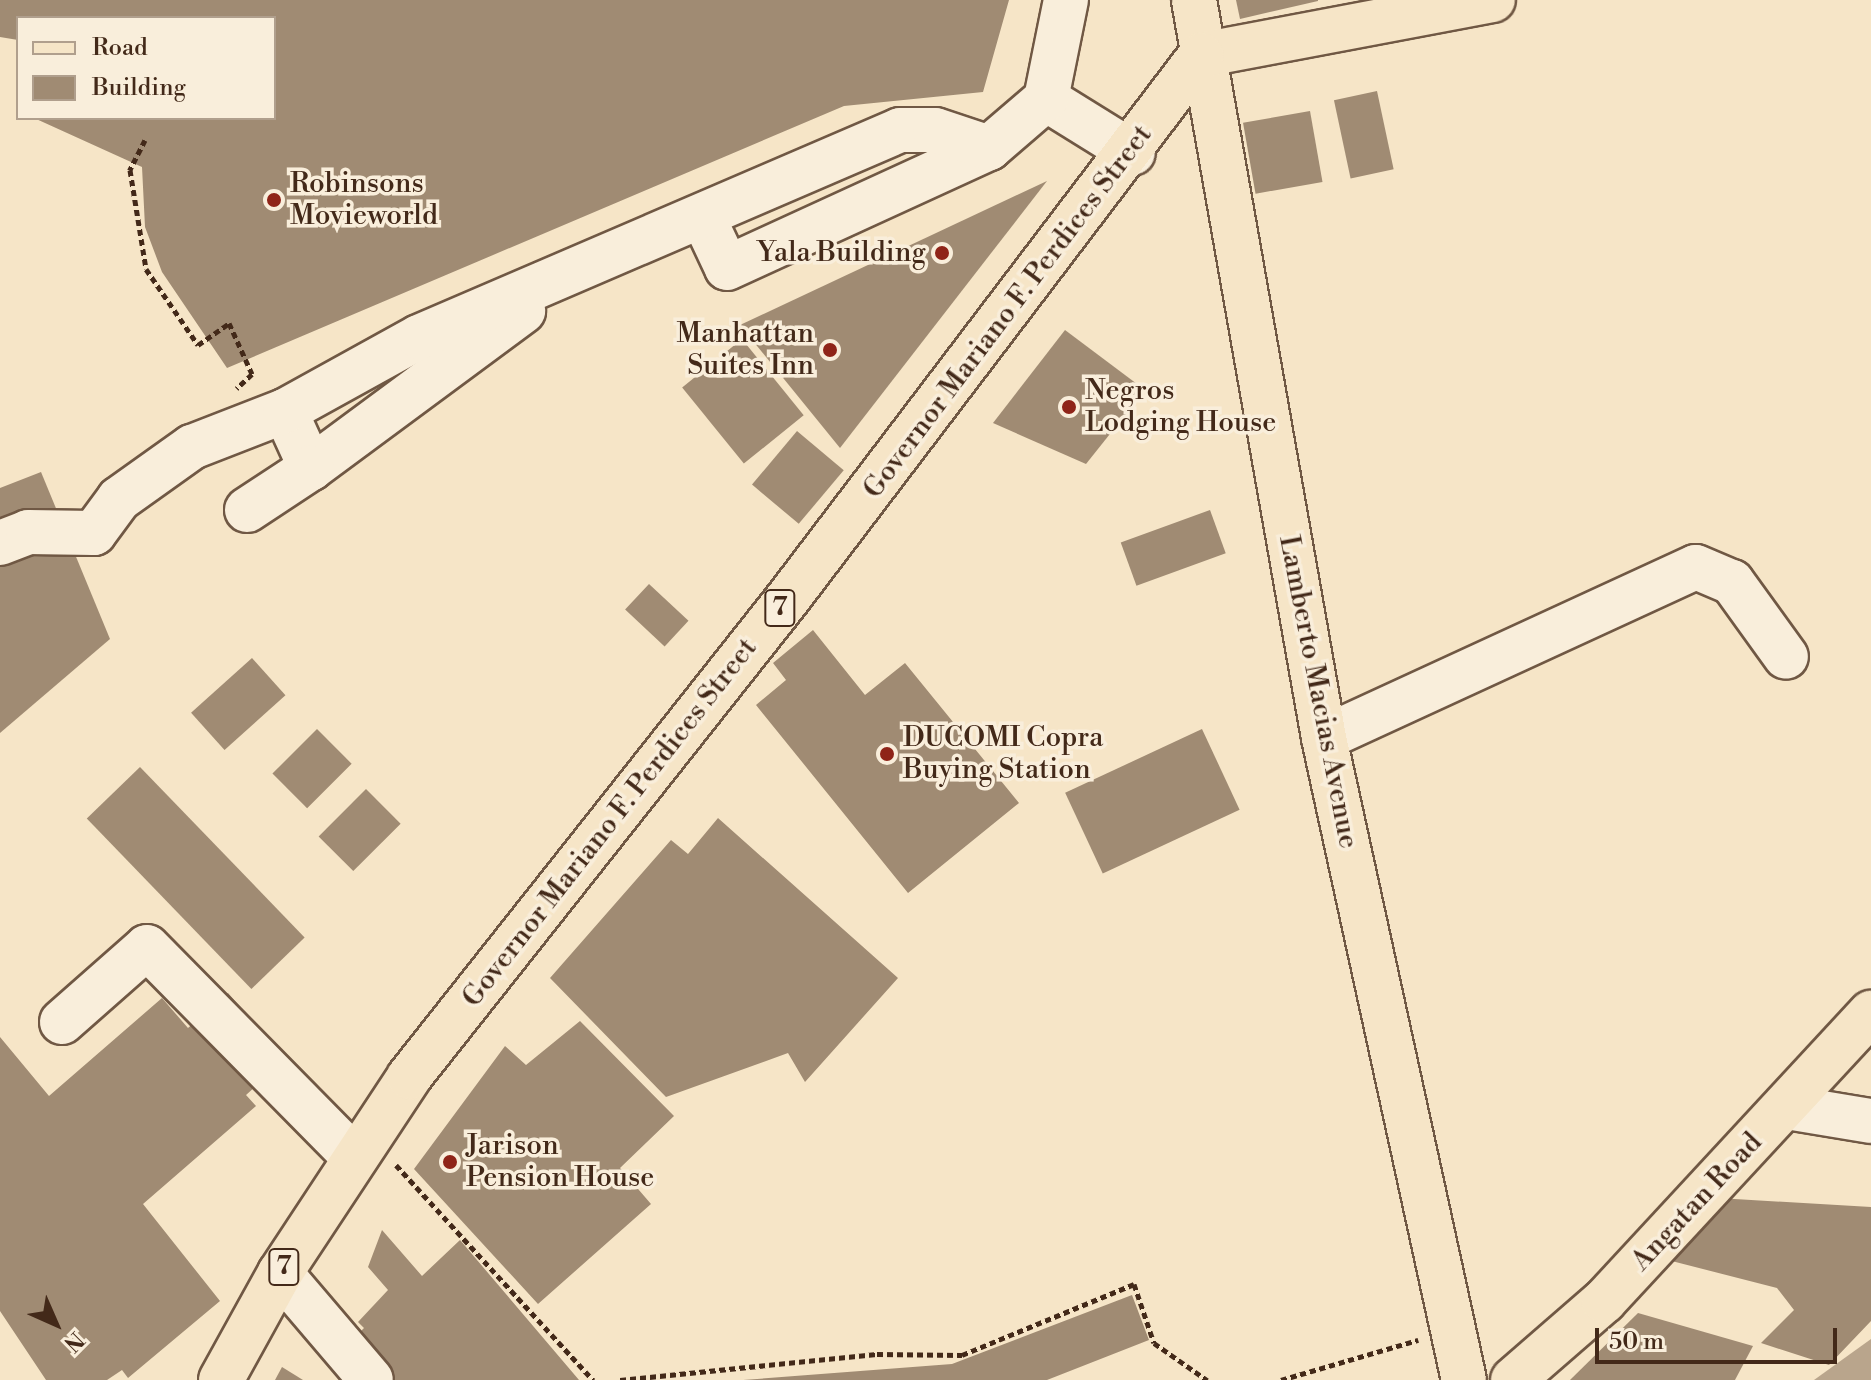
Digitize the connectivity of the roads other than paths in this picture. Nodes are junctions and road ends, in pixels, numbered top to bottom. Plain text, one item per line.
1 (1066, 0) edge
2 (1194, 0) edge
3 (1493, 0) edge
4 (1201, 55) junction
5 (1046, 99) junction
6 (1133, 153) junction
7 (569, 277) junction
8 (285, 411) junction
9 (311, 468) junction
10 (247, 510) dead end
11 (0, 543) edge
12 (1786, 657) dead end
13 (1324, 738) junction
14 (1871, 1013) edge
15 (62, 1022) dead end
16 (1786, 1107) junction
17 (1871, 1121) edge
18 (362, 1148) junction
19 (280, 1273) junction
20 (221, 1380) edge
21 (371, 1380) edge
22 (1464, 1380) edge
23 (1513, 1380) edge

1 - 5 lane
2 - 4 main road, Lamberto Macias Avenue
3 - 4 main road
4 - 6 main road, Governor Mariano F. Perdices Street / 7
4 - 13 main road, Lamberto Macias Avenue
5 - 6 lane
5 - 7 lane
6 - 18 main road, Governor Mariano F. Perdices Street / 7
7 - 8 lane
7 - 9 lane
8 - 9 lane
8 - 11 lane
9 - 10 lane
12 - 13 lane
13 - 22 main road, Lamberto Macias Avenue
14 - 16 main road, Angatan Road
15 - 18 lane
16 - 17 lane
16 - 23 main road, Angatan Road
18 - 19 main road, Governor Mariano F. Perdices Street / 7
19 - 20 main road, Governor Mariano F. Perdices Street / 7
19 - 21 lane

